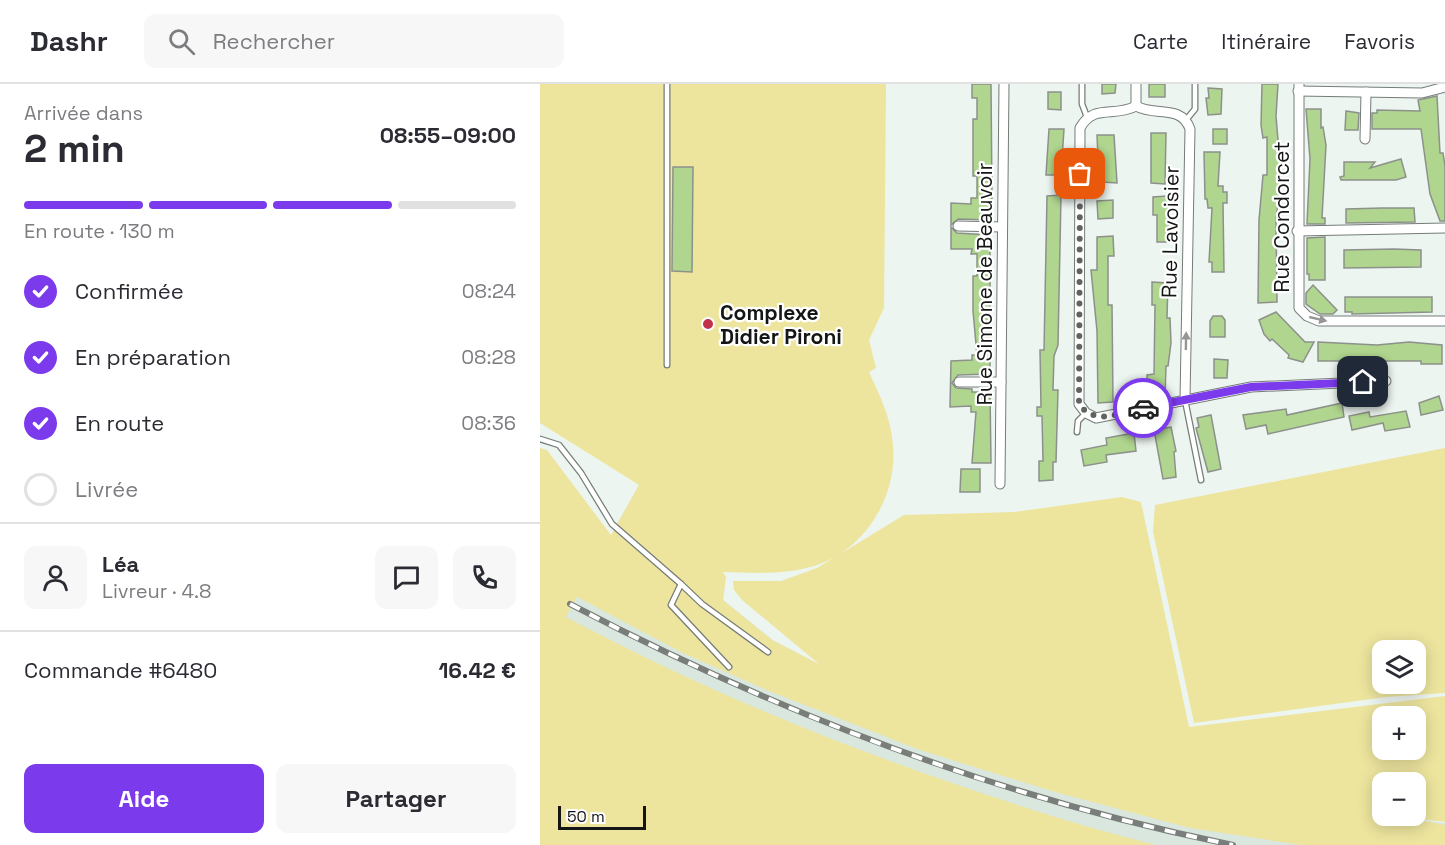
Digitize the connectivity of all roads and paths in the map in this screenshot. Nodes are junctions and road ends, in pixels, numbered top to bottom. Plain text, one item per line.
1 (667, 84) edge
2 (1004, 84) edge
3 (1082, 84) edge
4 (1136, 84) edge
5 (1195, 84) edge
6 (1445, 87) edge
7 (1298, 88) edge
8 (1366, 92) junction
9 (1136, 106) junction
10 (1087, 117) junction
11 (1186, 120) junction
12 (1365, 139) dead end
13 (958, 226) dead end
14 (1002, 227) junction
15 (1445, 228) edge
16 (1298, 231) junction
17 (1445, 321) edge
18 (667, 365) dead end
19 (1386, 381) dead end
20 (959, 382) dead end
21 (1001, 382) junction
22 (1185, 400) junction
23 (1086, 413) junction
24 (1077, 432) dead end
25 (540, 439) edge
26 (1201, 480) dead end
27 (1000, 484) dead end
28 (681, 584) junction
29 (768, 652) dead end
30 (729, 667) dead end

1 - 18 lane
2 - 14 street, Rue Simone de Beauvoir
3 - 10 lane
4 - 9 street
5 - 11 lane
6 - 8 street
7 - 8 street
7 - 16 street, Rue Condorcet
8 - 12 street
9 - 10 street
9 - 11 street
10 - 23 street
22 -> 11 street, Rue Lavoisier
13 - 14 street
14 - 21 street, Rue Simone de Beauvoir
15 - 16 street
16 -> 17 street, Rue Condorcet
19 - 22 street
20 - 21 street
21 - 27 street, Rue Simone de Beauvoir
22 - 23 street
22 - 26 lane
23 - 24 lane
25 - 28 lane
28 - 29 lane
28 - 30 lane

